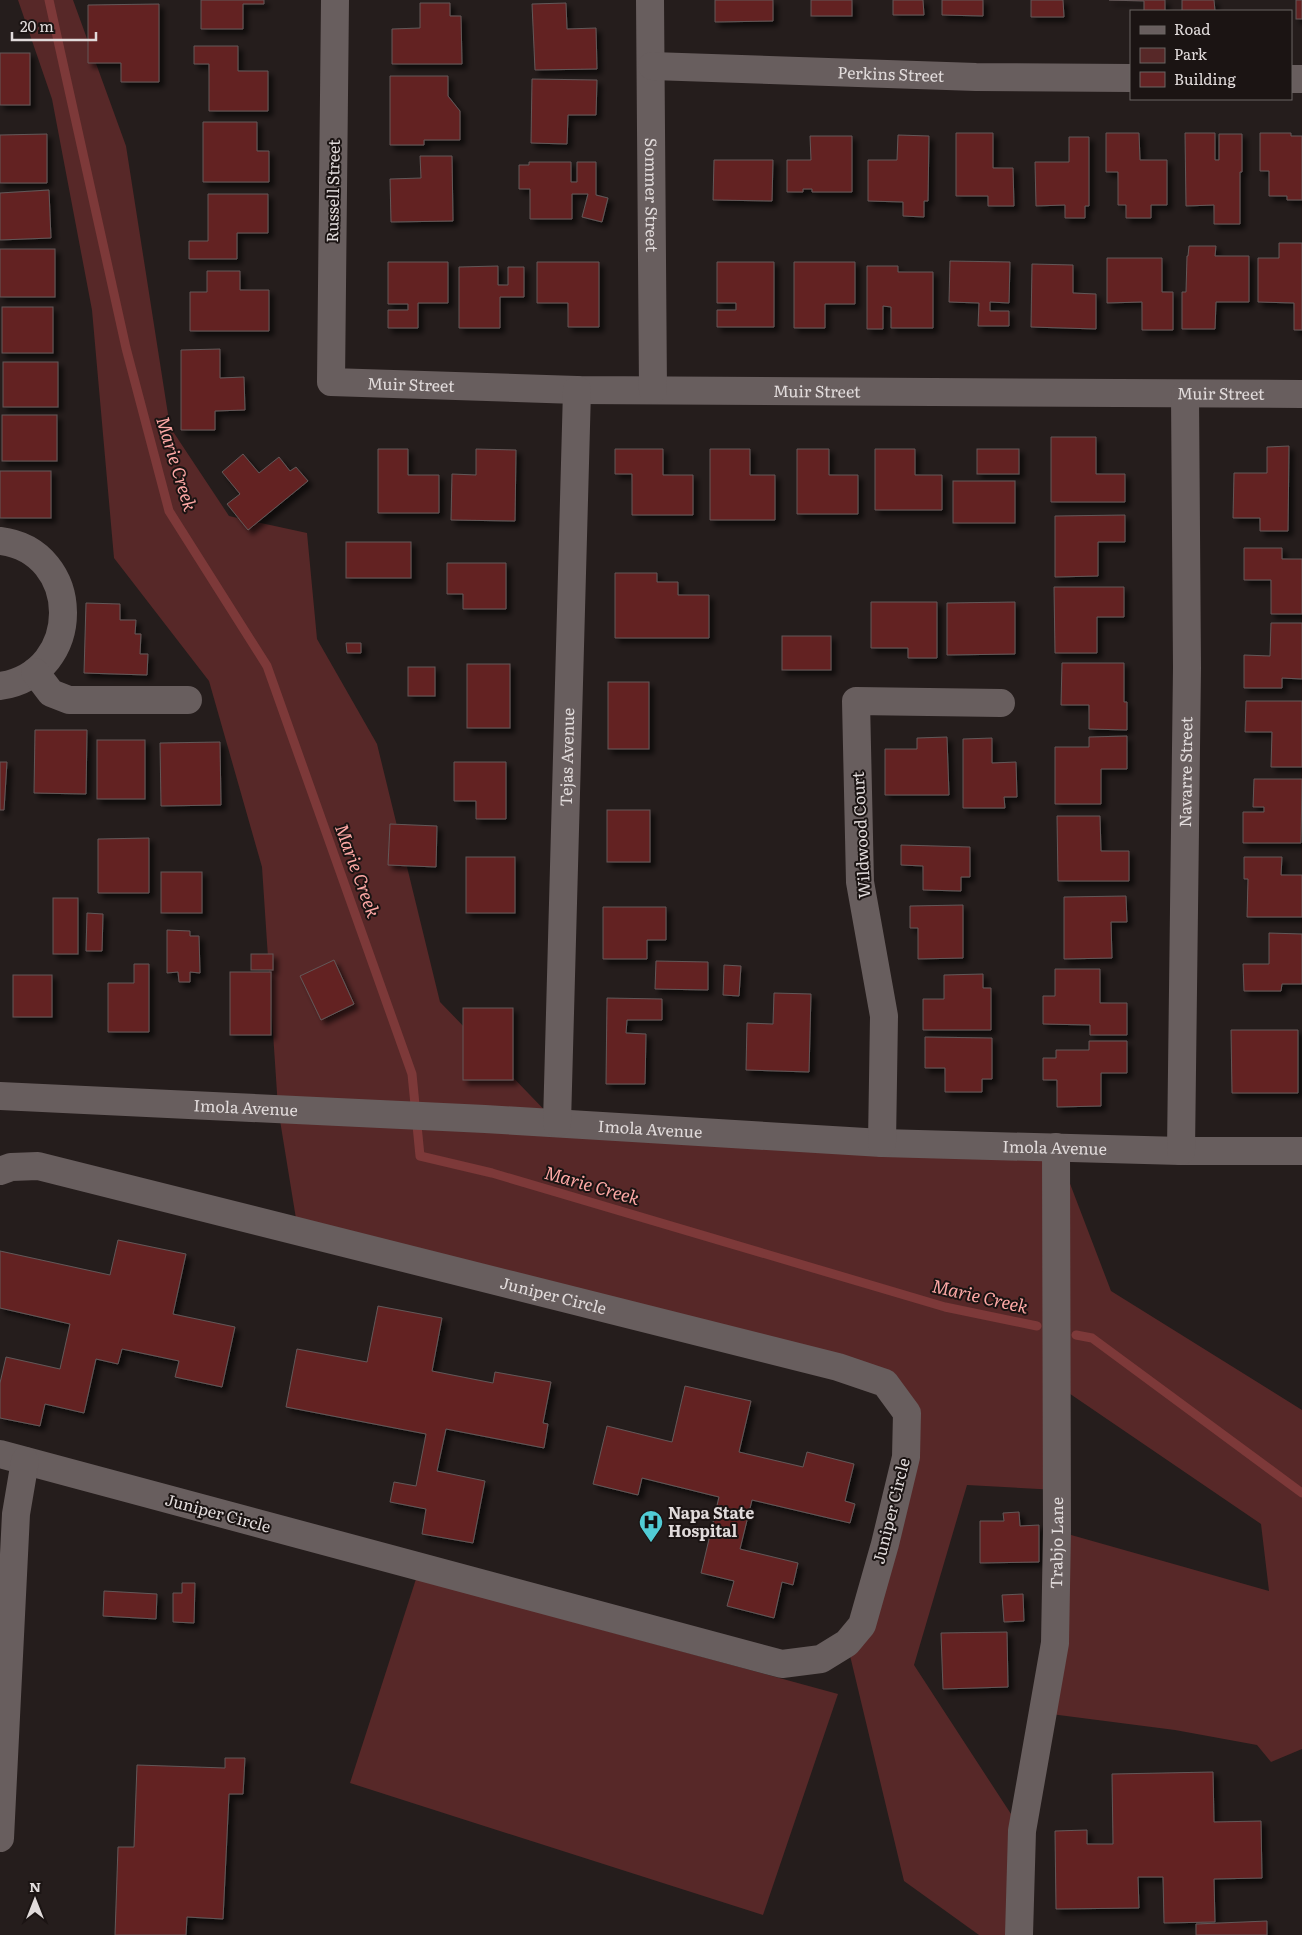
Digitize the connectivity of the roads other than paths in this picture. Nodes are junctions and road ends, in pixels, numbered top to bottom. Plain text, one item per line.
1 (335, 0) edge
2 (650, 0) edge
3 (652, 66) junction
4 (1130, 78) edge
5 (331, 382) joint
6 (577, 390) junction
7 (653, 390) junction
8 (1302, 394) edge
9 (1185, 395) junction
10 (0, 541) edge
11 (35, 672) junction
12 (0, 686) edge
13 (188, 700) dead end
14 (1001, 703) dead end
15 (0, 1096) edge
16 (557, 1123) junction
17 (882, 1143) junction
18 (1056, 1147) junction
19 (1181, 1151) junction
20 (1302, 1151) edge
21 (0, 1171) edge
22 (12, 1458) edge
23 (0, 1838) edge
24 (1019, 1935) edge

1 - 5 street, Russell Street
2 - 3 street, Sommer Street
3 - 4 street, Perkins Street
3 - 7 street, Sommer Street
5 - 6 street, Muir Street
6 - 7 street, Muir Street
6 - 16 street, Tejas Avenue
7 - 9 street, Muir Street
8 - 9 street, Muir Street
9 - 19 street, Navarre Street
10 - 11 street
11 - 12 street
11 - 13 street
14 - 17 street, Wildwood Court
15 - 16 street, Imola Avenue
16 - 17 street, Imola Avenue
17 - 18 street, Imola Avenue
18 - 19 street, Imola Avenue
18 - 24 street, Trabjo Lane
19 - 20 street, Imola Avenue
21 - 22 street, Juniper Circle
22 - 23 street

